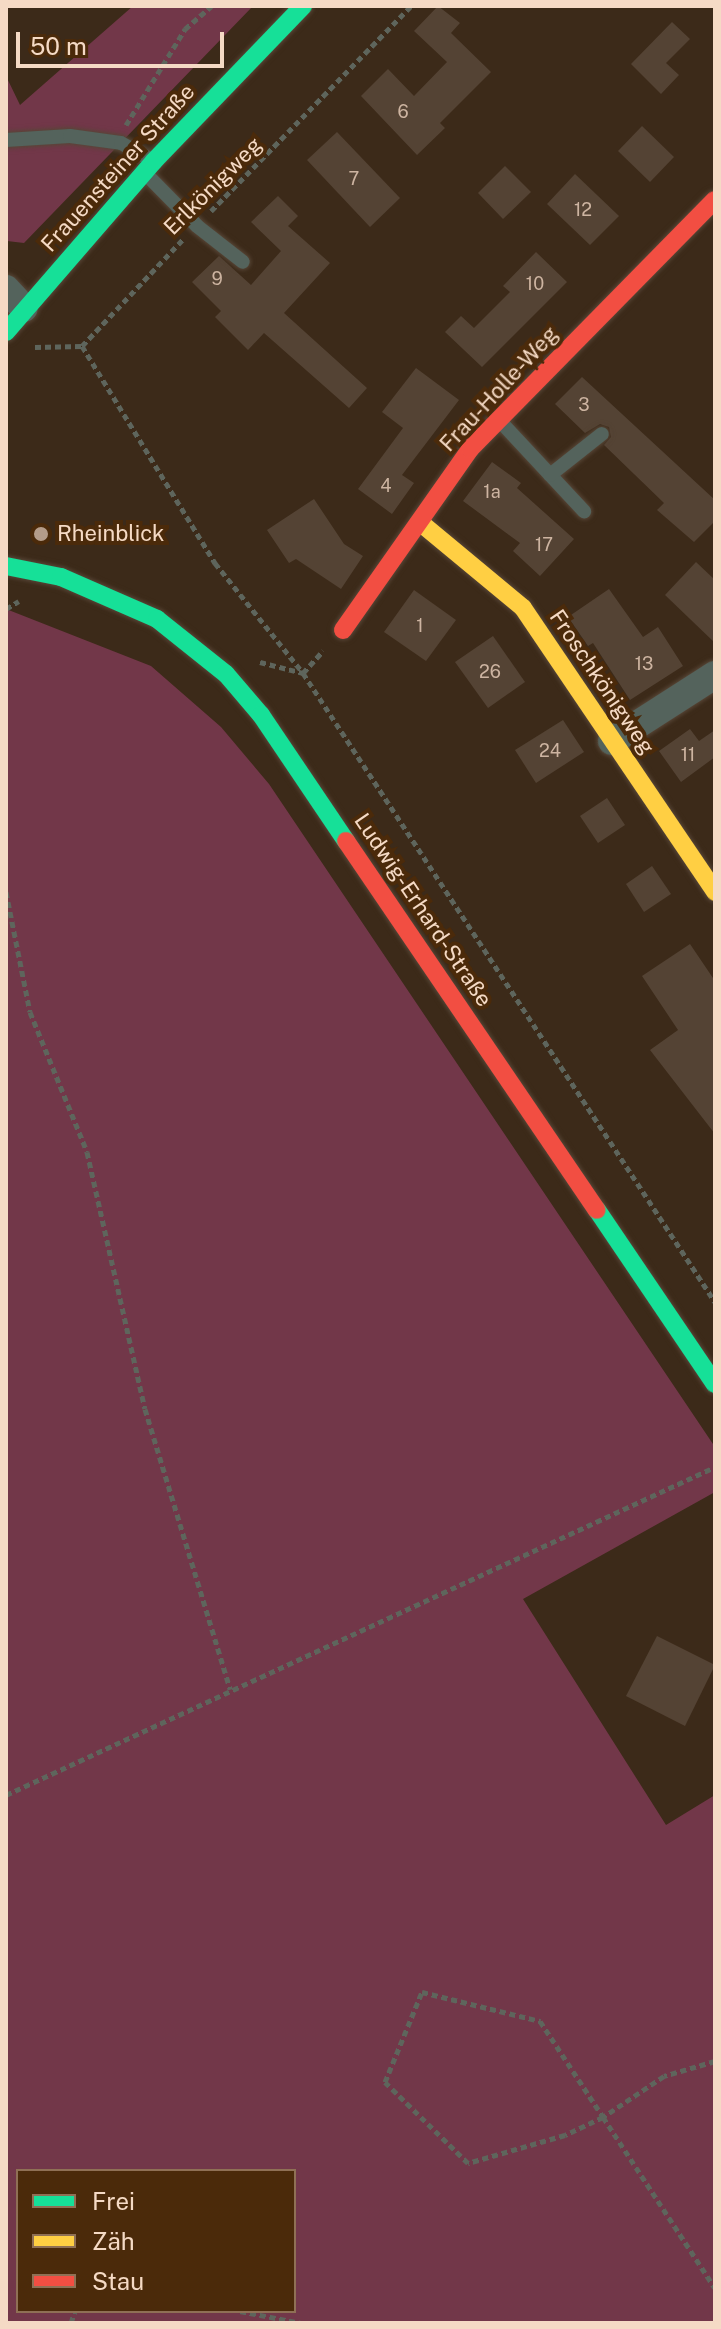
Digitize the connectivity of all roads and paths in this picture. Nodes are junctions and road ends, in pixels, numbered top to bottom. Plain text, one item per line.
1 (211, 6) edge
2 (303, 6) edge
3 (411, 6) edge
4 (6, 140) edge
5 (121, 143) junction
6 (149, 167) junction
7 (715, 200) edge
8 (197, 226) junction
9 (243, 262) dead end
10 (15, 298) edge
11 (6, 332) edge
12 (82, 346) junction
13 (20, 347) dead end
14 (499, 420) junction
15 (602, 434) dead end
16 (550, 475) junction
17 (584, 511) dead end
18 (422, 524) junction
19 (6, 566) edge
20 (343, 630) dead end
21 (715, 675) edge
22 (612, 741) junction
23 (6, 892) edge
24 (715, 892) edge
25 (715, 1302) edge
26 (715, 1384) edge
27 (715, 1467) edge
28 (230, 1689) junction
29 (6, 1795) edge
30 (715, 2061) edge
31 (603, 2117) junction
32 (715, 2288) edge
33 (250, 2313) edge
34 (301, 2323) edge

1 - 5 path
2 - 6 street, Frauensteiner Straße
3 - 8 path, Erlkönigweg
4 - 5 lane
5 - 6 lane
6 - 8 lane
6 - 10 street, Frauensteiner Straße
7 - 14 street, Frau-Holle-Weg
8 - 9 lane
8 - 12 path, Erlkönigweg
10 - 11 street, Frauensteiner Straße
12 - 13 path
12 - 25 path
14 - 16 lane
14 - 18 street, Frau-Holle-Weg
15 - 16 lane
16 - 17 lane
18 - 20 street, Frau-Holle-Weg
18 - 22 street, Froschkönigweg
19 - 26 street, Ludwig-Erhard-Straße
21 - 22 street
22 - 24 street, Froschkönigweg
23 - 28 path
27 - 28 path
28 - 29 path
30 - 31 path
31 - 31 path
31 - 32 path
33 - 34 path

